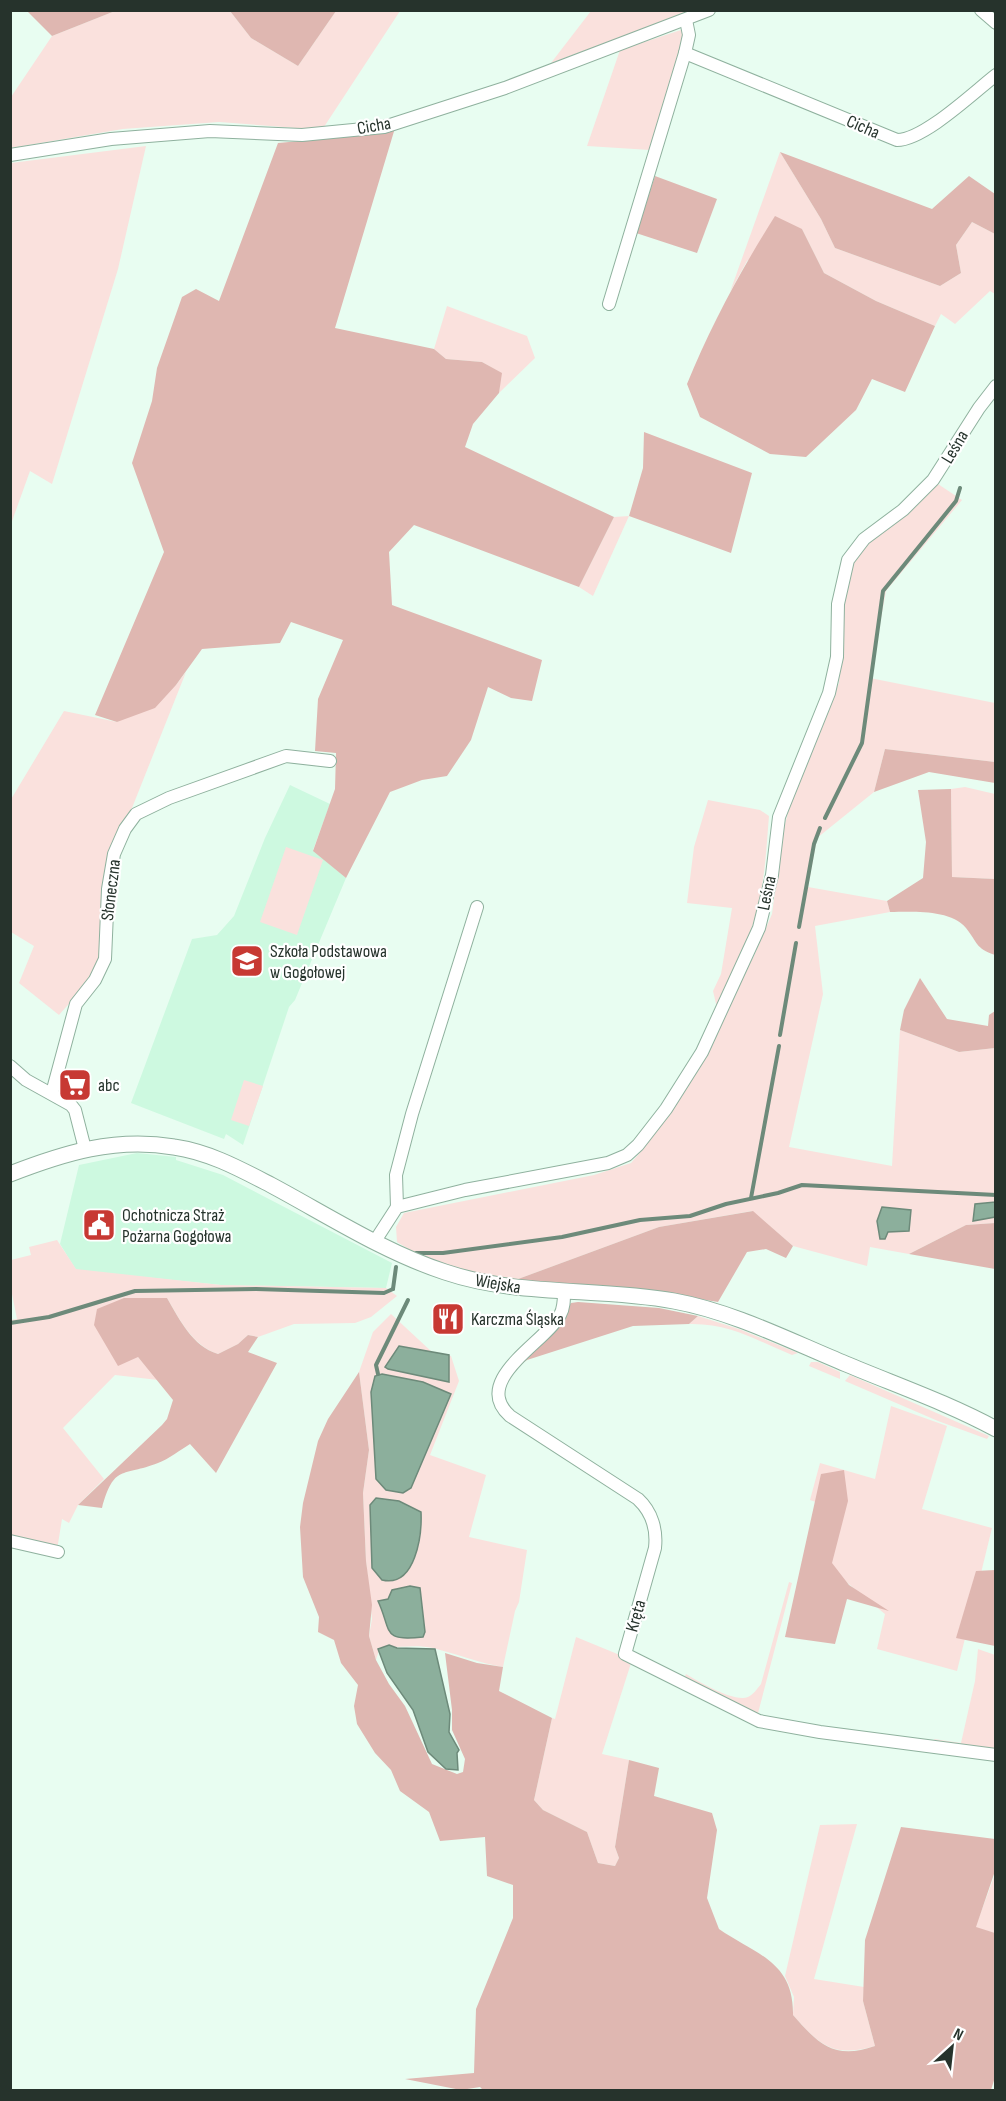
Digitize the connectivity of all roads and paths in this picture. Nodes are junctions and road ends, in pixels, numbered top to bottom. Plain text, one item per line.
1 (709, 10) edge
2 (981, 10) edge
3 (686, 20) junction
4 (996, 23) edge
5 (685, 53) junction
6 (996, 75) edge
7 (10, 155) edge
8 (609, 304) dead end
9 (996, 386) edge
10 (330, 761) dead end
11 (477, 907) dead end
12 (10, 1066) edge
13 (52, 1093) junction
14 (85, 1149) junction
15 (10, 1174) edge
16 (396, 1207) junction
17 (375, 1241) junction
18 (564, 1292) junction
19 (996, 1429) edge
20 (10, 1541) edge
21 (58, 1552) dead end
22 (996, 1755) edge

1 - 3 street
2 - 4 street
3 - 5 street
3 - 7 street, Cicha
5 - 6 street, Cicha
5 - 8 street
9 - 16 street, Leśna
10 - 13 street, Słoneczna
11 - 16 street
12 - 13 street
13 - 14 street
14 - 15 street, Wiejska
14 - 17 street, Wiejska
16 - 17 street
17 - 18 street, Wiejska
18 - 19 street, Wiejska
18 - 22 street, Kręta
20 - 21 street

